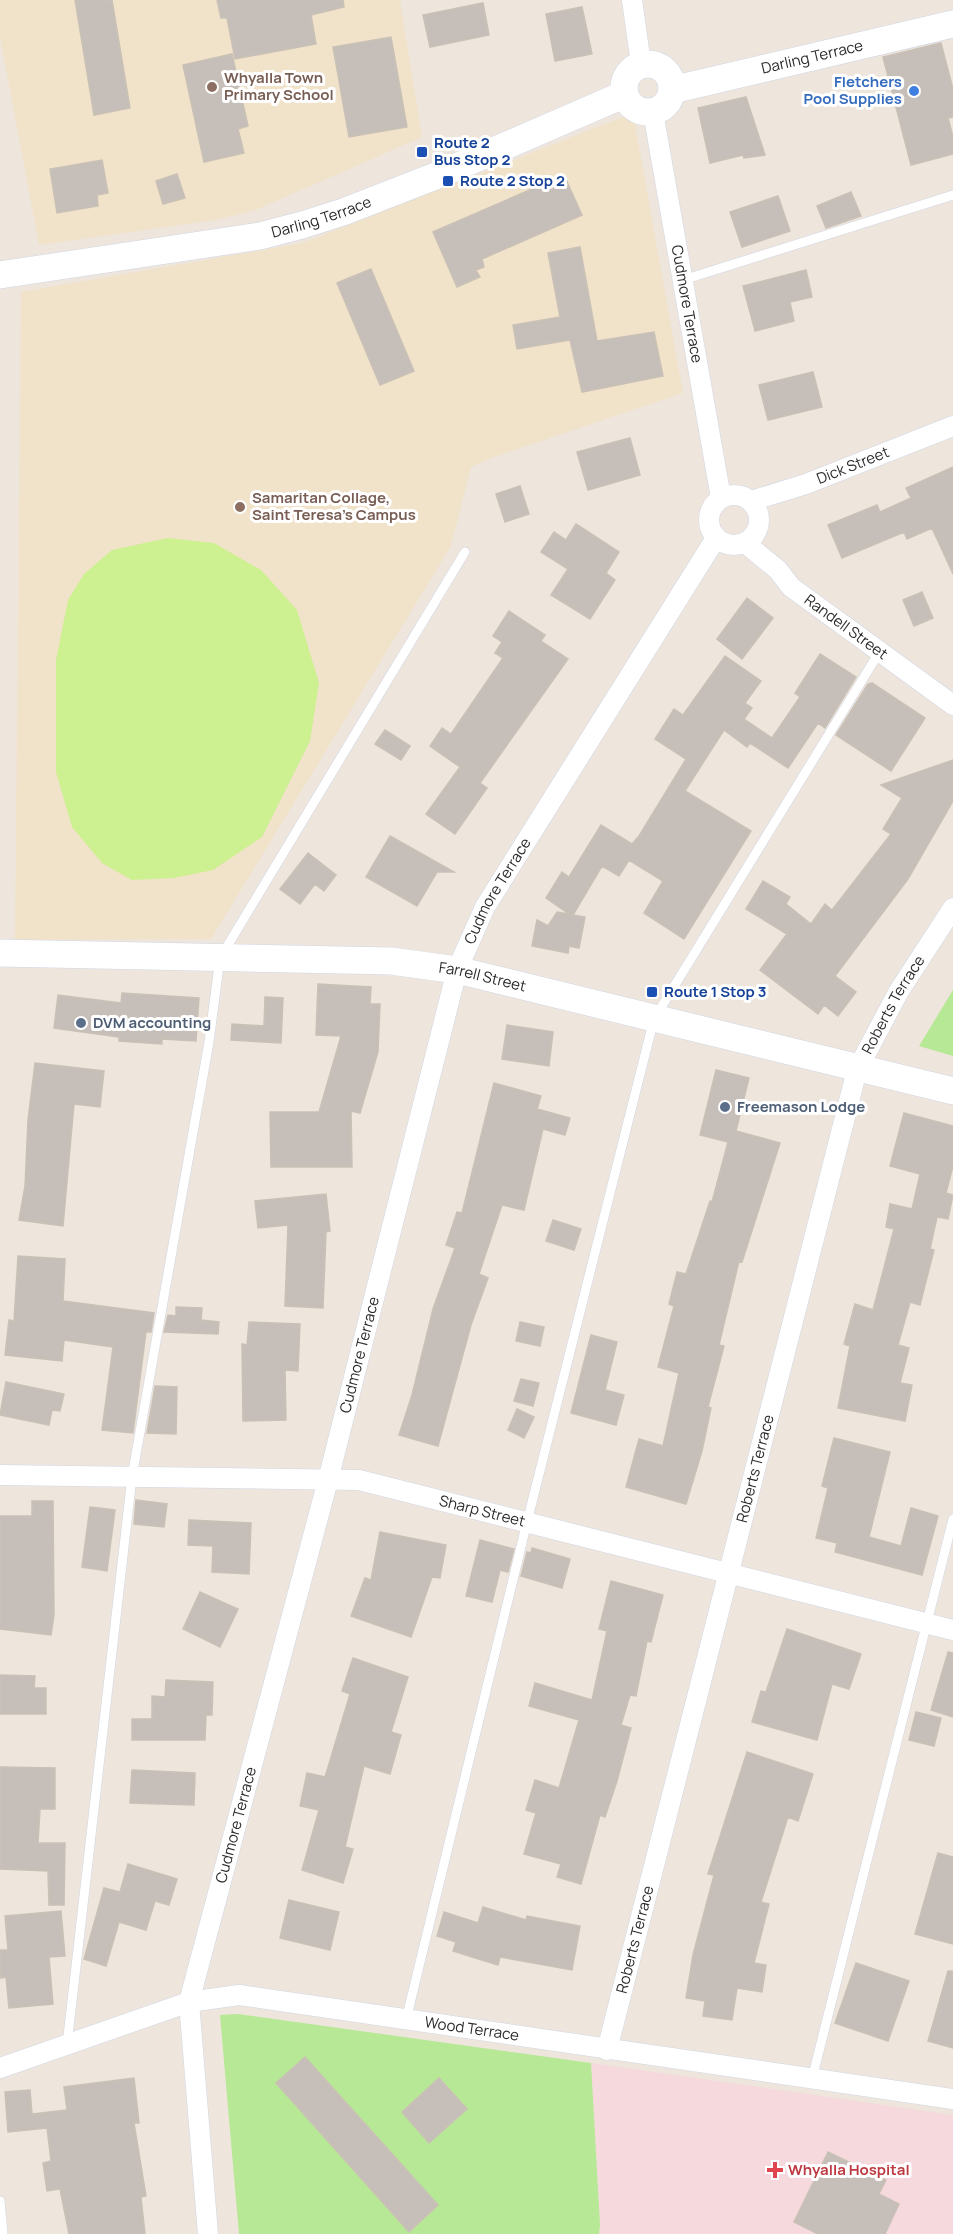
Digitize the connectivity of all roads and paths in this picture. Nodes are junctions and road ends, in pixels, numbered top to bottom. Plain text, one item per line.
1 (632, 0) edge
2 (953, 24) edge
3 (641, 64) junction
4 (672, 90) junction
5 (625, 94) junction
6 (653, 112) junction
7 (953, 195) edge
8 (0, 275) edge
9 (683, 280) junction
10 (953, 426) edge
11 (721, 498) junction
12 (751, 501) junction
13 (716, 538) junction
14 (745, 543) junction
15 (465, 552) dead end
16 (880, 651) junction
17 (953, 705) edge
18 (953, 908) edge
19 (0, 953) edge
20 (220, 958) junction
21 (457, 970) junction
22 (654, 1019) junction
23 (857, 1070) junction
24 (953, 1091) edge
25 (0, 1474) edge
26 (132, 1477) junction
27 (328, 1480) junction
28 (953, 1519) edge
29 (526, 1522) junction
30 (727, 1573) junction
31 (926, 1623) junction
32 (953, 1630) edge
33 (189, 2002) junction
34 (406, 2020) junction
35 (67, 2046) junction
36 (607, 2050) junction
37 (0, 2068) edge
38 (812, 2079) junction
39 (953, 2099) edge
40 (0, 2201) edge
41 (3, 2234) edge
42 (208, 2234) edge

1 - 3 street
2 - 4 main road, Darling Terrace
3 - 4 main road
3 - 5 main road
4 - 6 main road
5 - 6 main road
5 - 8 main road, Darling Terrace
6 - 9 street, Cudmore Terrace
7 - 9 lane
9 - 11 street, Cudmore Terrace
10 - 12 street, Dick Street
11 - 12 street
11 - 13 street
12 - 14 street
13 - 14 street
13 - 21 street, Cudmore Terrace
14 - 16 street, Randell Street
15 - 20 lane
16 - 17 street, Randell Street
16 - 22 lane
18 - 23 street, Roberts Terrace
19 - 20 main road, Farrell Street
20 - 21 main road, Farrell Street
20 - 26 lane
21 - 22 main road, Farrell Street
21 - 27 street, Cudmore Terrace
22 - 23 main road, Farrell Street
22 - 29 lane
23 - 24 main road, Farrell Street
23 - 30 street, Roberts Terrace
25 - 26 street, Sharp Street
26 - 27 street, Sharp Street
26 - 35 lane
27 - 29 street, Sharp Street
27 - 33 street, Cudmore Terrace
28 - 31 lane
29 - 30 street, Sharp Street
29 - 34 lane
30 - 31 street, Sharp Street
30 - 36 street, Roberts Terrace
31 - 32 street, Sharp Street
31 - 38 lane
33 - 34 street, Wood Terrace
33 - 35 street, Wood Terrace
33 - 42 street, Cudmore Terrace
34 - 36 street, Wood Terrace
35 - 37 street, Wood Terrace
36 - 38 street, Wood Terrace
38 - 39 street, Wood Terrace
40 - 41 lane

